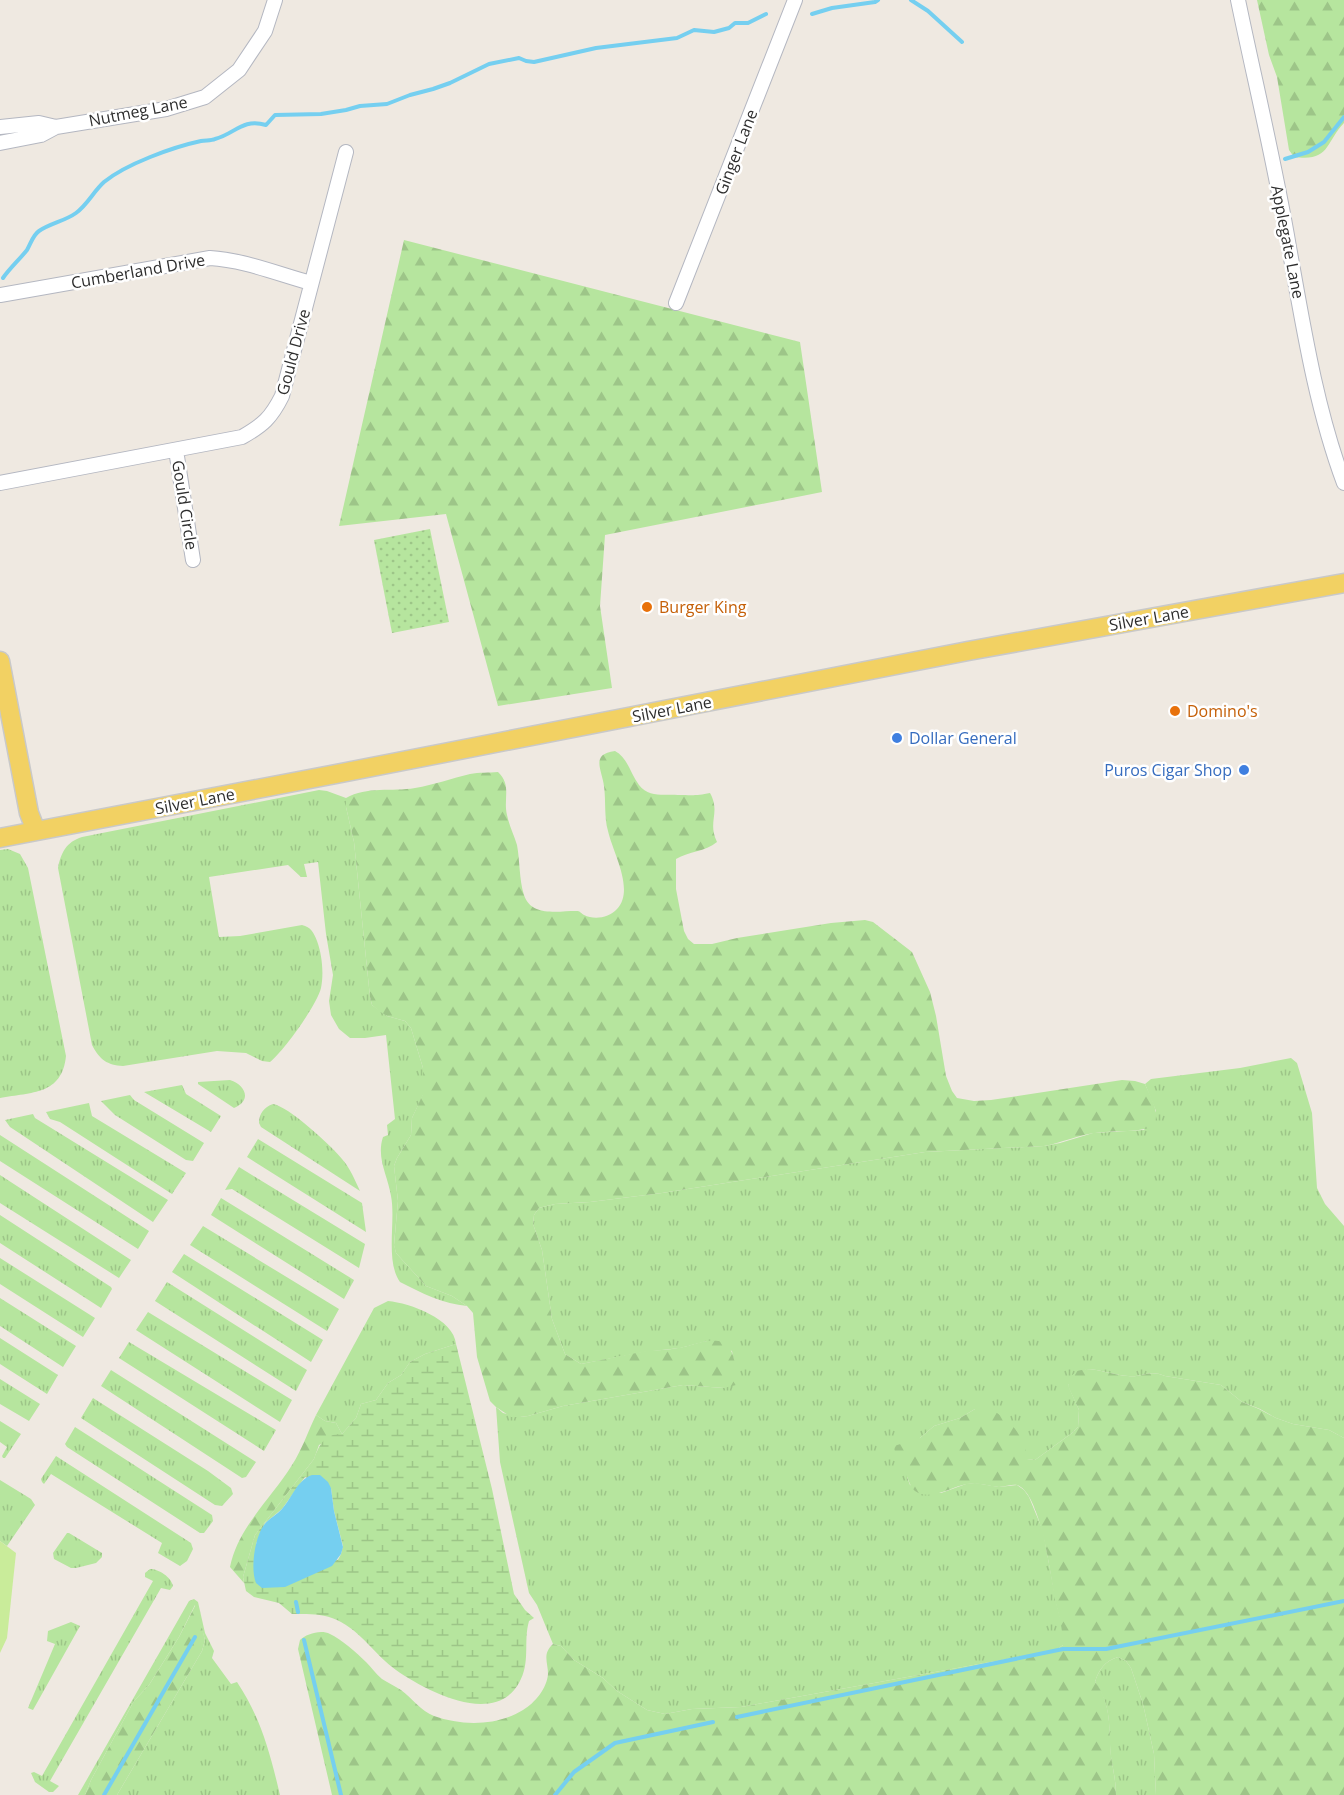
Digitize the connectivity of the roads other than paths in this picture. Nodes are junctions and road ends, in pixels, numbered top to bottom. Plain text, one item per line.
1 (275, 0) edge
2 (795, 0) edge
3 (1238, 0) edge
4 (0, 127) edge
5 (28, 131) junction
6 (0, 143) edge
7 (346, 152) dead end
8 (311, 283) junction
9 (0, 296) edge
10 (676, 303) dead end
11 (176, 450) junction
12 (0, 483) edge
13 (1344, 483) edge
14 (193, 560) dead end
15 (1344, 583) edge
16 (0, 661) edge
17 (36, 831) junction
18 (0, 838) edge

1 - 5 street, Nutmeg Lane
2 - 10 street, Ginger Lane
3 - 13 street, Applegate Lane
4 - 5 street, Nutmeg Lane
5 - 6 street, Nutmeg Lane
7 - 8 street, Gould Drive
8 - 9 street, Cumberland Drive
8 - 11 street, Gould Drive
11 - 12 street, Gould Drive
11 - 14 street, Gould Circle
15 - 17 main road, Silver Lane
16 - 17 main road
17 - 18 main road, Silver Lane

